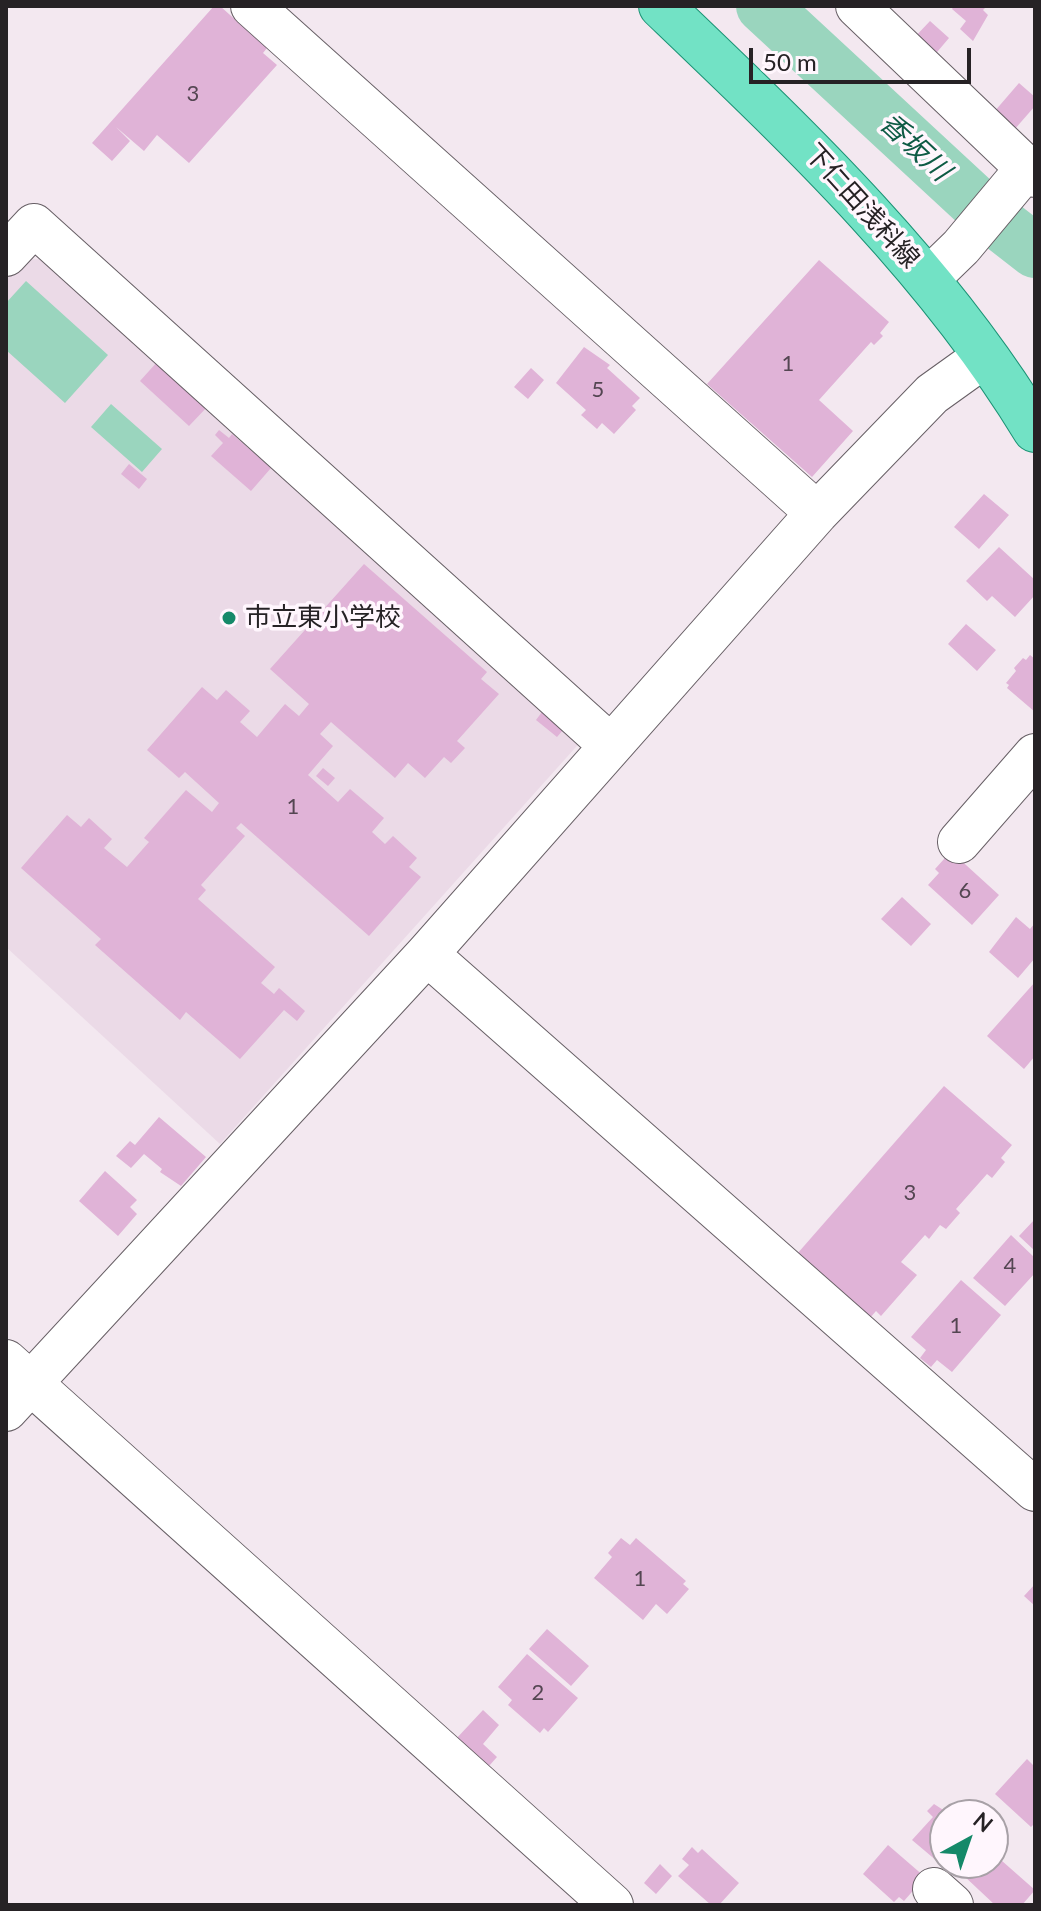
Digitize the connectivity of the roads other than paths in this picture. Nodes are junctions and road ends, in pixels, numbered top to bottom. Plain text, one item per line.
1 (252, 6) edge
2 (661, 6) edge
3 (857, 6) edge
4 (1022, 179) edge
5 (6, 255) edge
6 (928, 279) junction
7 (985, 356) junction
8 (1035, 430) edge
9 (817, 513) junction
10 (610, 745) junction
11 (1035, 755) edge
12 (959, 842) dead end
13 (427, 954) junction
14 (14, 1385) edge
15 (1035, 1490) edge
16 (612, 1905) edge

1 - 9 street
2 - 6 main road, 下仁田浅科線
3 - 4 street
4 - 6 street
5 - 10 street
6 - 7 main road, 下仁田浅科線
7 - 8 main road, 下仁田浅科線
7 - 9 street
9 - 10 street
10 - 13 street
11 - 12 street
13 - 14 street
13 - 15 street
14 - 16 street

